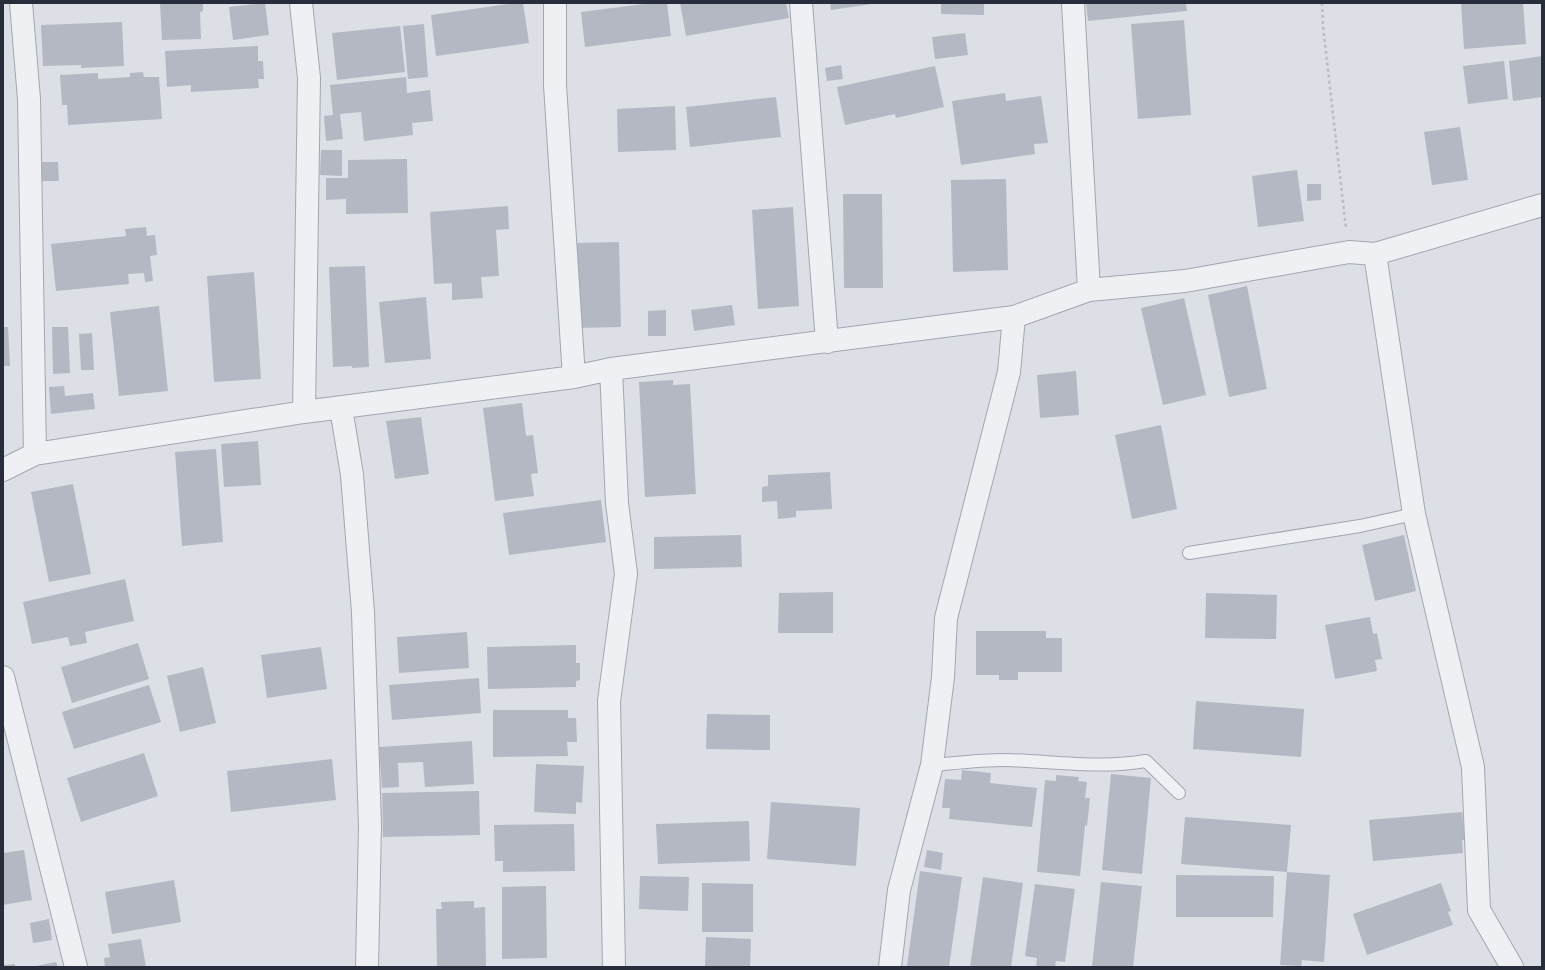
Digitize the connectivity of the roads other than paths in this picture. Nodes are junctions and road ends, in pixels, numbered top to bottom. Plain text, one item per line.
1 (21, 3) edge
2 (301, 3) edge
3 (555, 3) edge
4 (801, 3) edge
5 (1073, 3) edge
6 (1542, 205) edge
7 (1375, 254) junction
8 (1089, 290) junction
9 (1014, 317) junction
10 (827, 342) junction
11 (611, 369) junction
12 (574, 377) junction
13 (341, 408) junction
14 (304, 412) junction
15 (35, 454) junction
16 (3, 470) edge
17 (1414, 514) junction
18 (1189, 553) dead end
19 (3, 677) edge
20 (932, 765) junction
21 (1179, 793) dead end
22 (76, 967) edge
23 (367, 967) edge
24 (614, 967) edge
25 (890, 967) edge
26 (1512, 967) edge

1 - 15 street
2 - 14 street
3 - 12 street
4 - 10 street
5 - 8 street
6 - 7 street
7 - 8 street
7 - 17 street
8 - 9 street
9 - 10 street
9 - 20 street
10 - 11 street
11 - 12 street
11 - 24 street
12 - 13 street
13 - 14 street
13 - 23 street
14 - 15 street
15 - 16 street
17 - 18 lane
17 - 26 street
19 - 22 street
20 - 21 lane
20 - 25 street

